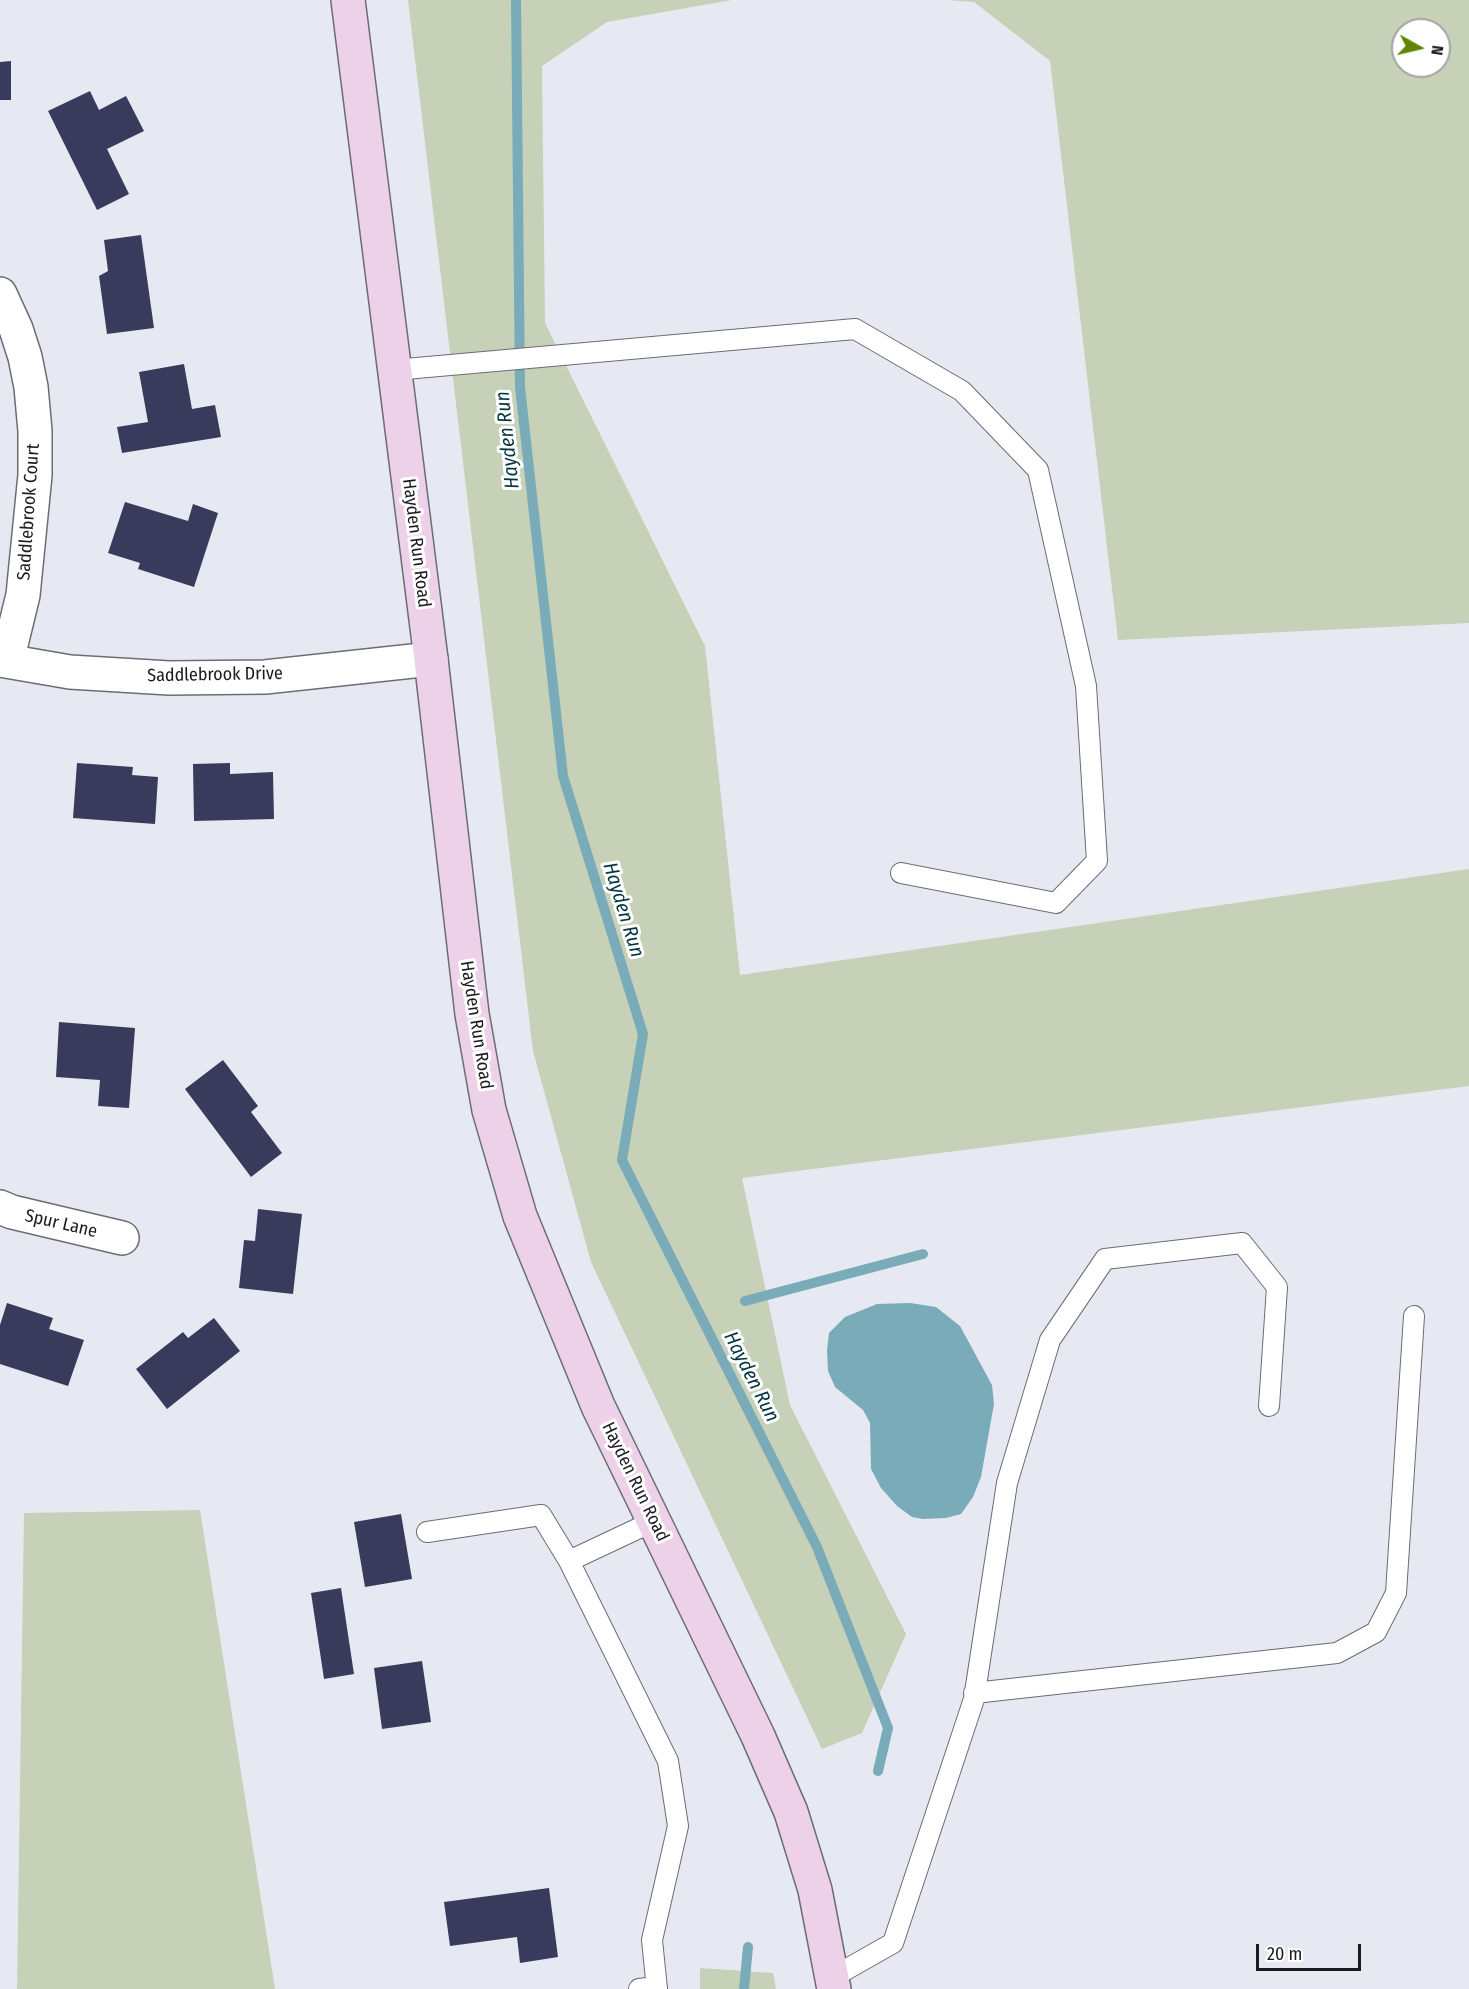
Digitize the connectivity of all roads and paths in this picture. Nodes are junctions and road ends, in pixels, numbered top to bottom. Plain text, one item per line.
1 (348, 0) edge
2 (0, 294) edge
3 (394, 370) junction
4 (431, 659) junction
5 (4, 661) edge
6 (901, 873) dead end
7 (0, 1207) edge
8 (122, 1238) dead end
9 (1414, 1316) dead end
10 (1269, 1406) dead end
11 (654, 1521) junction
12 (427, 1532) dead end
13 (569, 1561) junction
14 (974, 1693) junction
15 (833, 1983) edge
16 (651, 1988) edge

1 - 3 main road, Hayden Run Road
2 - 5 street, Saddlebrook Court
3 - 4 main road, Hayden Run Road
3 - 6 lane
4 - 5 street, Saddlebrook Drive
4 - 11 main road, Hayden Run Road
7 - 8 street, Spur Lane
9 - 14 lane
10 - 14 lane
11 - 13 lane
11 - 15 main road, Hayden Run Road
12 - 13 lane
13 - 16 lane
14 - 15 lane

